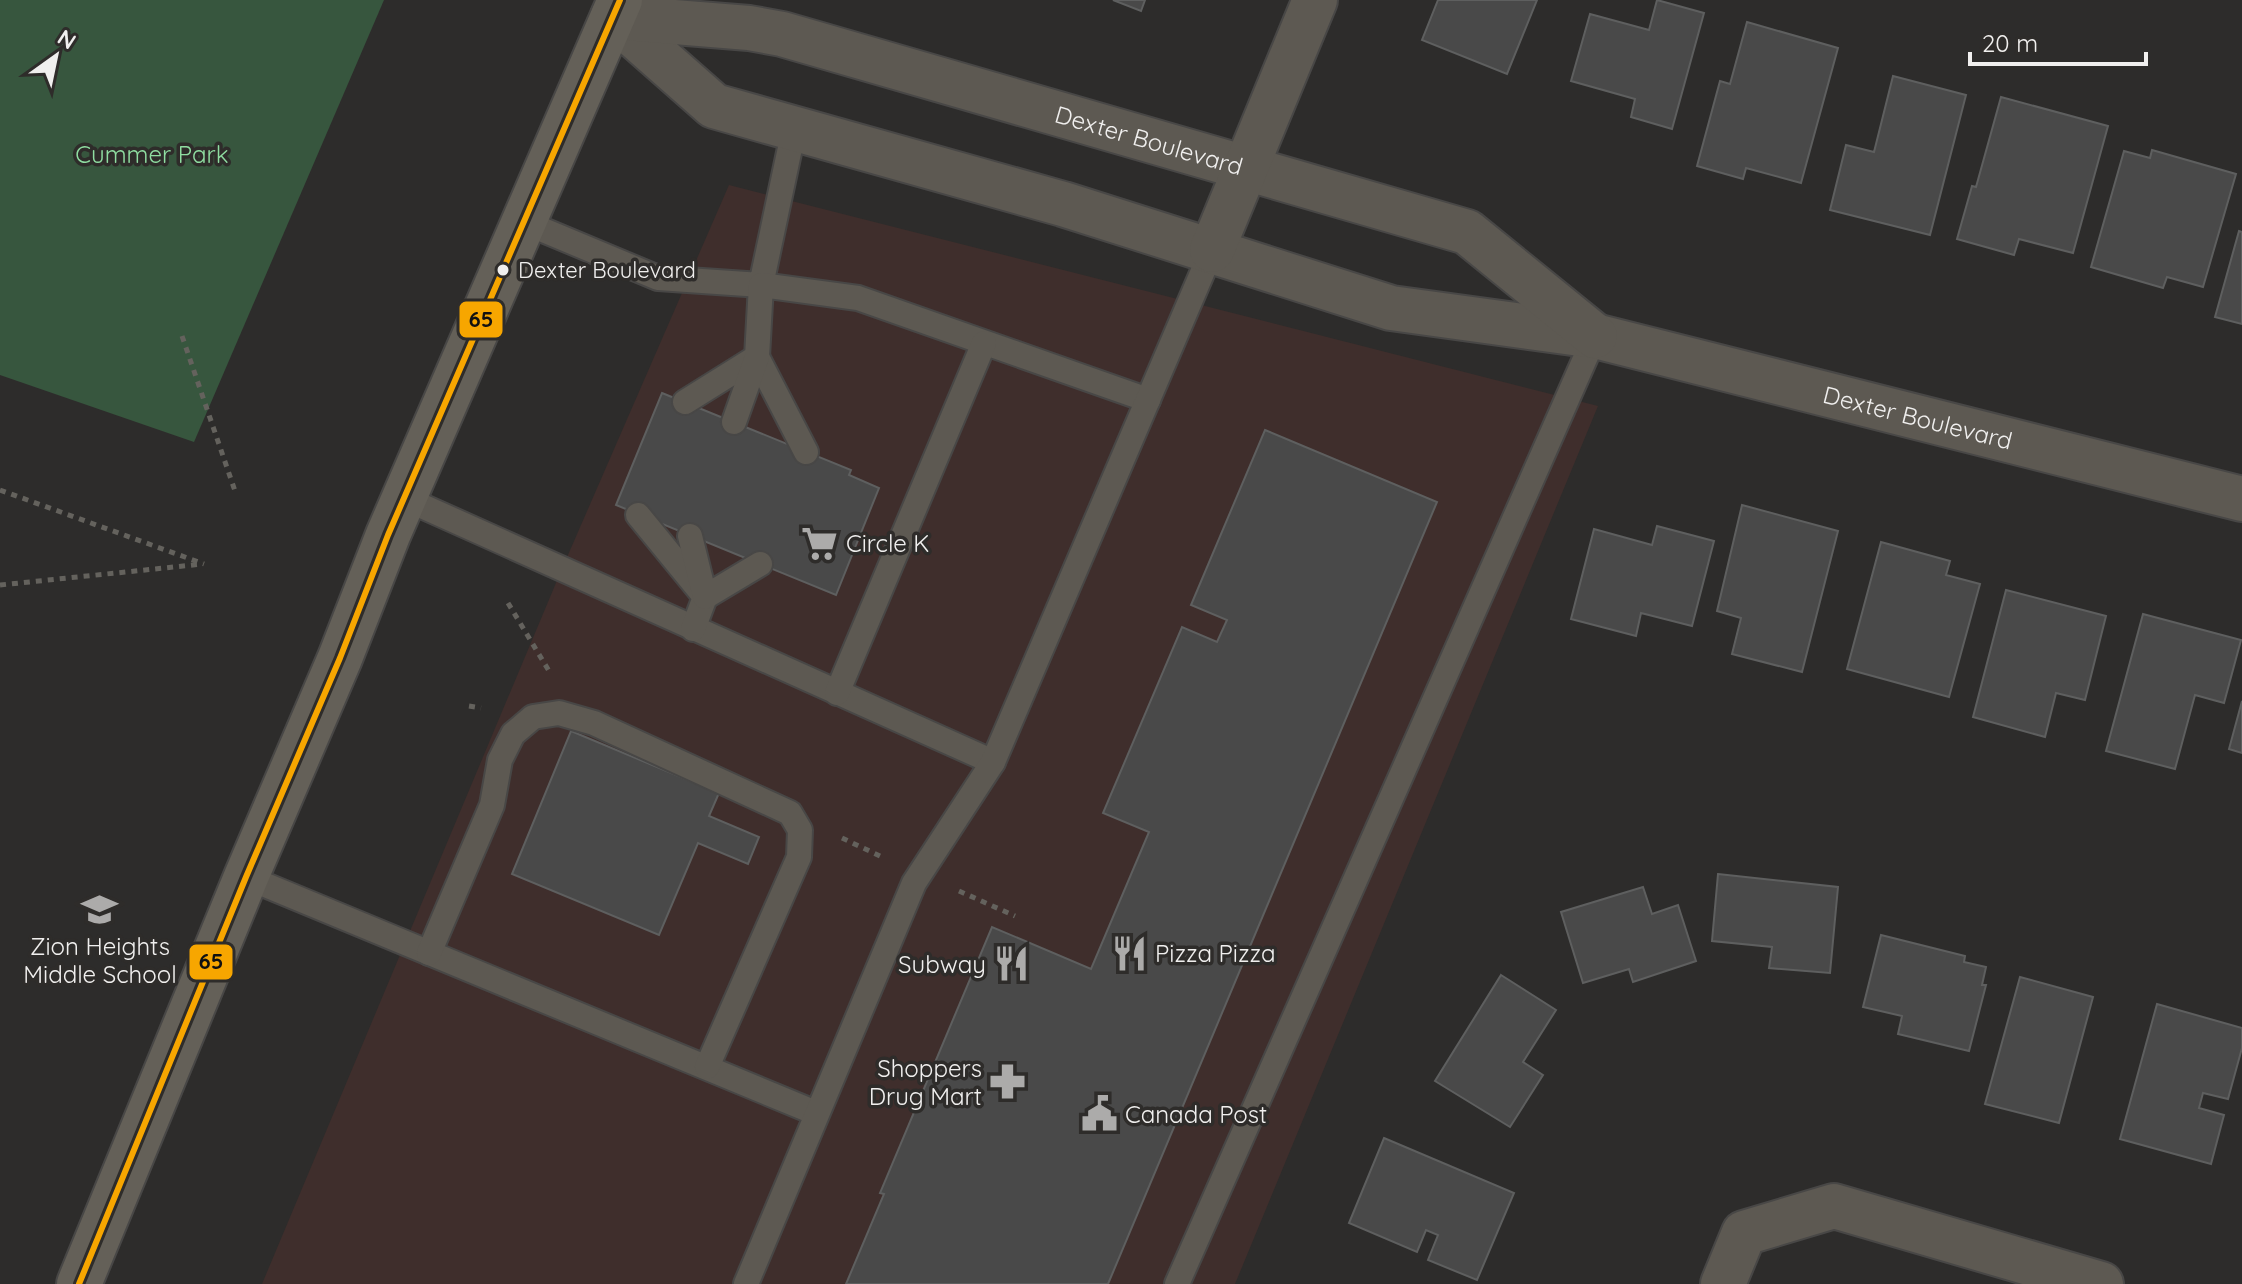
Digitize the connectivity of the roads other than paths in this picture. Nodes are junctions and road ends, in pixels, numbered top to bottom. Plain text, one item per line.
1 (1315, 0) edge
2 (616, 8) edge
3 (794, 129) junction
4 (1248, 168) junction
5 (524, 222) junction
6 (1212, 250) junction
7 (761, 285) junction
8 (1595, 336) junction
9 (984, 343) junction
10 (757, 357) junction
11 (1148, 400) junction
12 (685, 402) dead end
13 (734, 422) dead end
14 (806, 452) dead end
15 (404, 498) junction
16 (2242, 499) edge
17 (638, 515) dead end
18 (690, 536) dead end
19 (760, 564) dead end
20 (705, 597) junction
21 (693, 629) junction
22 (837, 693) junction
23 (993, 762) junction
24 (246, 877) junction
25 (429, 953) junction
26 (707, 1067) junction
27 (816, 1113) junction
28 (79, 1284) edge
29 (746, 1284) edge
30 (1177, 1284) edge
31 (1723, 1284) edge
32 (2101, 1284) edge

1 - 4 street
2 - 3 street, Dexter Boulevard
2 - 4 street, Dexter Boulevard
2 - 5 main road
3 - 6 street, Dexter Boulevard
3 - 7 lane
4 - 6 street
4 - 8 street, Dexter Boulevard
5 - 7 lane
5 - 15 main road
6 - 8 street, Dexter Boulevard
6 - 11 lane
7 - 9 lane
7 - 10 lane
8 - 16 street, Dexter Boulevard
8 - 30 lane
9 - 11 lane
9 - 22 lane
10 - 12 lane
10 - 13 lane
10 - 14 lane
11 - 23 lane
15 - 21 lane
15 - 24 main road
17 - 20 lane
18 - 20 lane
19 - 20 lane
20 - 21 lane
21 - 22 lane
22 - 23 lane
23 - 27 lane
24 - 25 lane
24 - 28 main road
25 - 26 lane
25 - 26 lane
26 - 27 lane
27 - 29 lane
31 - 32 street

